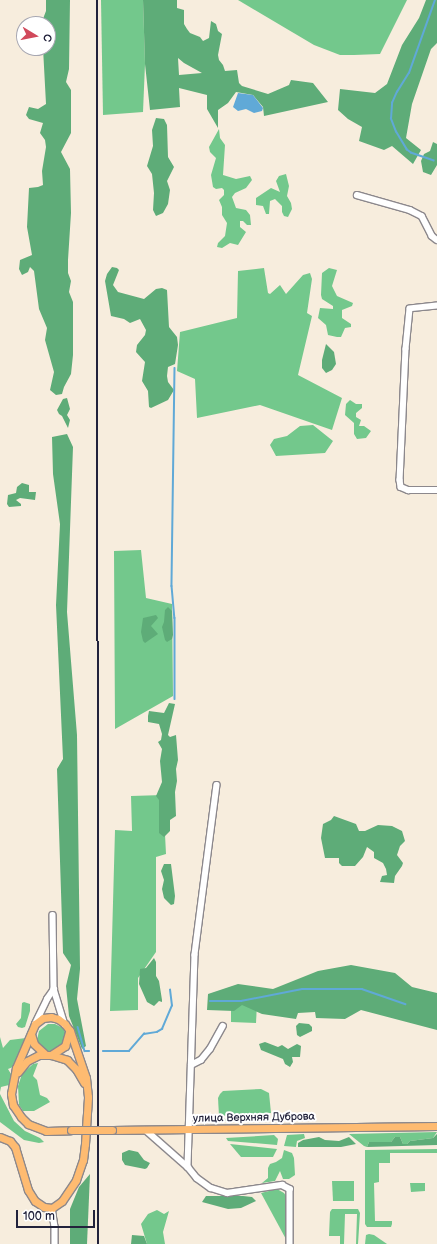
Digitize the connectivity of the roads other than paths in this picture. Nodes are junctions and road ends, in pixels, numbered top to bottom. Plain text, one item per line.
1 (357, 196) dead end
2 (437, 240) edge
3 (437, 306) edge
4 (437, 490) edge
5 (217, 785) dead end
6 (53, 915) dead end
7 (54, 989) junction
8 (35, 1024) junction
9 (65, 1024) junction
10 (223, 1026) dead end
11 (70, 1031) junction
12 (31, 1034) junction
13 (48, 1055) junction
14 (191, 1065) junction
15 (12, 1084) junction
16 (88, 1097) junction
17 (437, 1126) edge
18 (189, 1130) junction
19 (147, 1131) junction
20 (0, 1137) edge
21 (188, 1167) junction
22 (52, 1208) junction
23 (56, 1244) edge
24 (290, 1244) edge

1 - 2 street
3 - 4 street
5 - 14 street
6 - 7 street
7 - 8 street
7 - 9 street
8 - 9 main road
8 - 12 main road
9 - 11 main road
10 - 14 street
11 - 13 main road
11 - 16 main road
12 - 13 main road
12 - 15 main road
13 - 15 main road
13 - 16 main road
14 - 18 street
15 - 19 main road, улица Верхняя Дуброва, bridge
16 - 22 main road
17 - 18 main road, улица Верхняя Дуброва
18 - 19 main road, улица Верхняя Дуброва
18 - 21 street
19 - 21 street
20 - 22 main road
21 - 24 street
22 - 23 street

